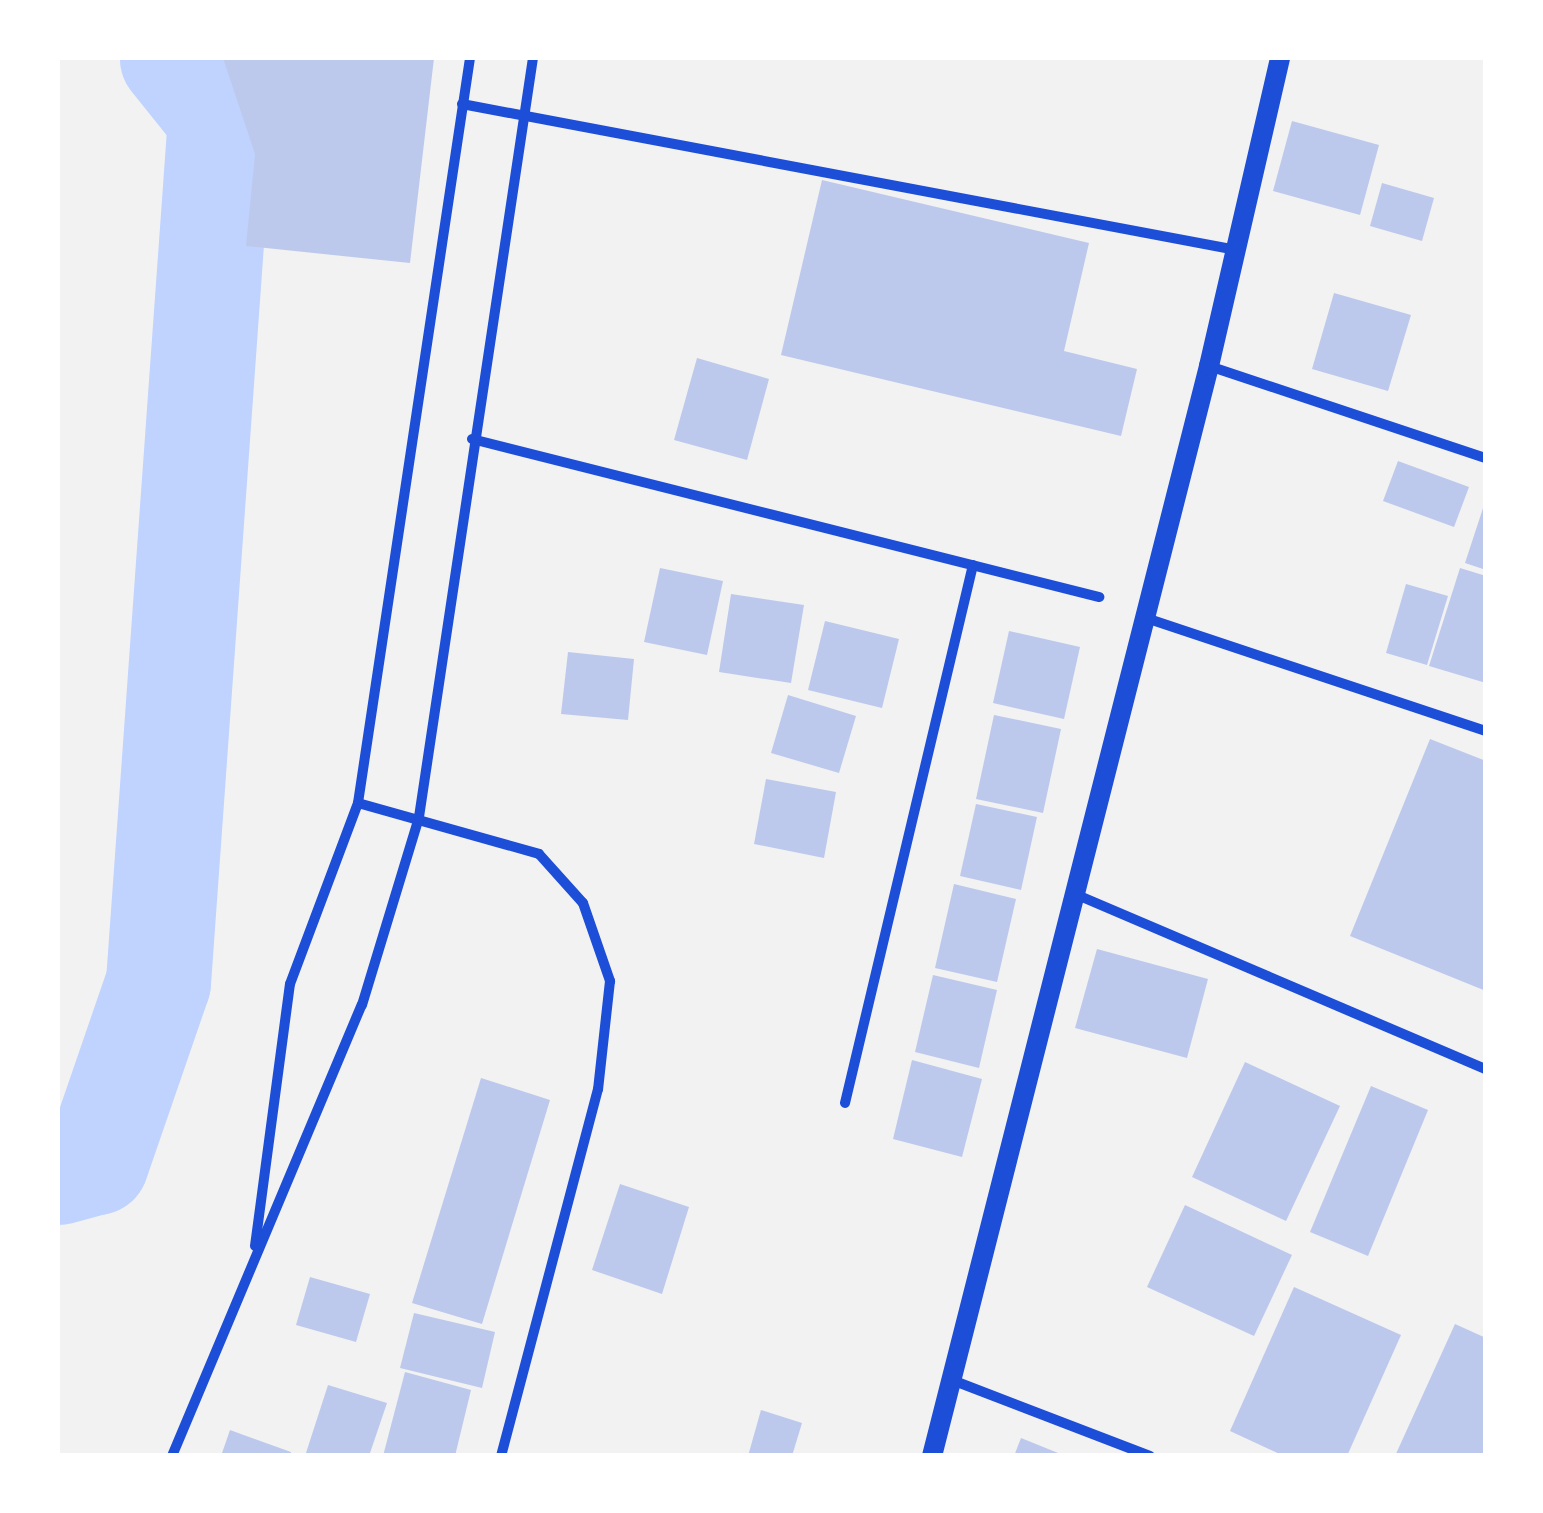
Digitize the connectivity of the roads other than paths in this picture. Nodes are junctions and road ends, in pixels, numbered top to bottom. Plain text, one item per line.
1 (470, 58) edge
2 (533, 58) edge
3 (1280, 58) edge
4 (462, 104) junction
5 (522, 114) junction
6 (1236, 250) junction
7 (1209, 366) junction
8 (472, 439) junction
9 (1486, 458) edge
10 (973, 566) junction
11 (1098, 597) dead end
12 (1145, 618) junction
13 (1486, 731) edge
14 (358, 803) junction
15 (419, 817) junction
16 (1075, 894) junction
17 (1486, 1070) edge
18 (844, 1103) dead end
19 (252, 1262) junction
20 (952, 1380) junction
21 (172, 1456) edge
22 (501, 1456) edge
23 (932, 1456) edge
24 (1150, 1456) edge

1 - 4 street
2 - 5 street
3 - 6 main road
4 - 5 street
4 - 14 street
5 - 6 street
5 - 8 street
6 - 7 main road
7 - 9 street
7 - 12 main road
8 - 10 street
8 - 15 street
10 - 11 street
10 - 18 street
12 - 13 street
12 - 16 main road
14 - 15 street
14 - 19 street
15 - 19 street
15 - 22 street
16 - 17 street
16 - 20 main road
19 - 21 street
20 - 23 main road
20 - 24 street

